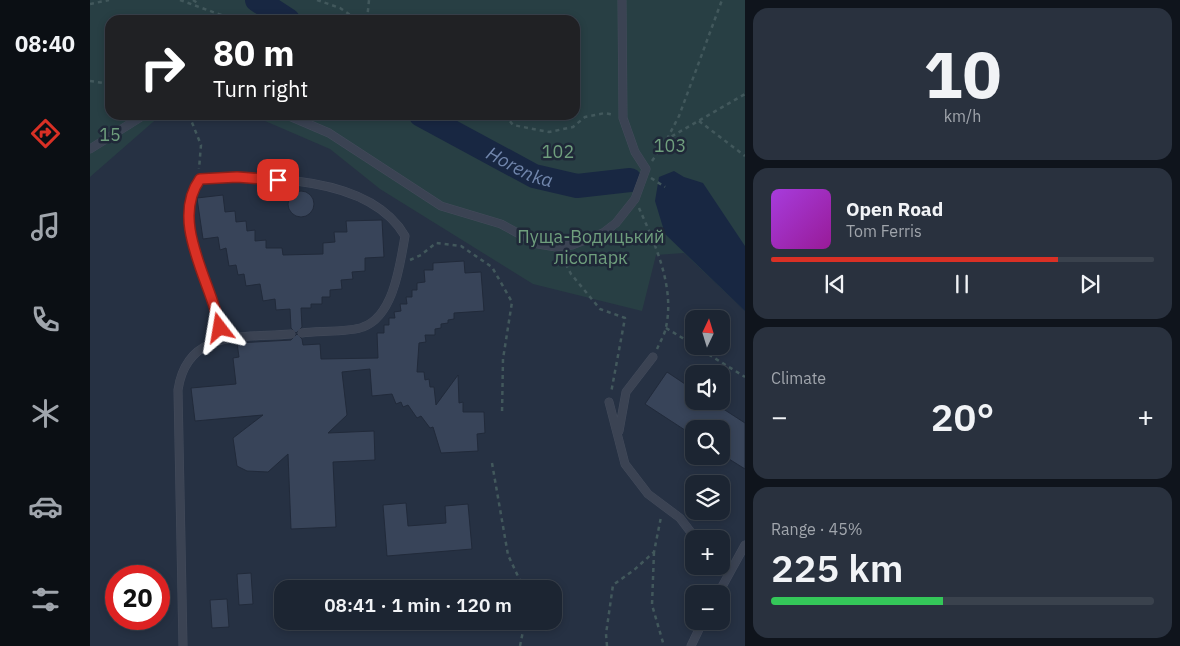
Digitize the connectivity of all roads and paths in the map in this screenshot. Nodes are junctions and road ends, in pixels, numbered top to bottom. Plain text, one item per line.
1 (109, 0) edge
2 (180, 0) edge
3 (193, 0) edge
4 (317, 0) edge
5 (369, 0) edge
6 (622, 0) edge
7 (722, 0) edge
8 (90, 4) edge
9 (200, 5) junction
10 (223, 15) edge
11 (351, 15) edge
12 (367, 15) edge
13 (90, 81) edge
14 (105, 83) edge
15 (745, 94) edge
16 (623, 118) junction
17 (136, 120) edge
18 (298, 120) edge
19 (509, 120) edge
20 (699, 121) junction
21 (667, 139) junction
22 (90, 149) edge
23 (745, 156) edge
24 (646, 170) junction
25 (656, 181) dead end
26 (665, 187) dead end
27 (635, 199) junction
28 (556, 247) junction
29 (399, 265) junction
30 (666, 328) junction
31 (302, 333) dead end
32 (291, 334) dead end
33 (222, 340) junction
34 (685, 340) edge
35 (710, 355) edge
36 (653, 357) joint
37 (745, 377) edge
38 (609, 402) joint
39 (502, 414) dead end
40 (618, 435) junction
41 (492, 463) dead end
42 (664, 506) junction
43 (689, 530) edge
44 (745, 545) edge
45 (654, 552) junction
46 (730, 572) edge
47 (520, 580) edge
48 (523, 630) edge
49 (699, 630) edge
50 (183, 646) edge
51 (520, 646) edge
52 (607, 646) edge
53 (664, 646) edge
54 (691, 646) edge

1 - 8 path
2 - 9 path
3 - 9 path
4 - 11 path
5 - 12 path
6 - 16 lane
7 - 21 path
9 - 10 path
13 - 14 path
15 - 20 path
16 - 19 path
16 - 24 lane
17 - 22 lane
18 - 28 lane
20 - 21 path
20 - 23 path
21 - 24 path
24 - 27 lane
25 - 26 path
27 - 28 lane
27 - 30 path
28 - 38 path
29 - 31 lane
29 - 33 lane
29 - 39 path
30 - 34 path
30 - 36 path
32 - 33 lane
33 - 50 lane
35 - 37 path
36 - 40 lane
38 - 40 lane
40 - 42 lane
41 - 47 path
42 - 43 lane
42 - 45 path
44 - 46 lane
45 - 52 path
45 - 53 path
48 - 51 path
49 - 54 lane

